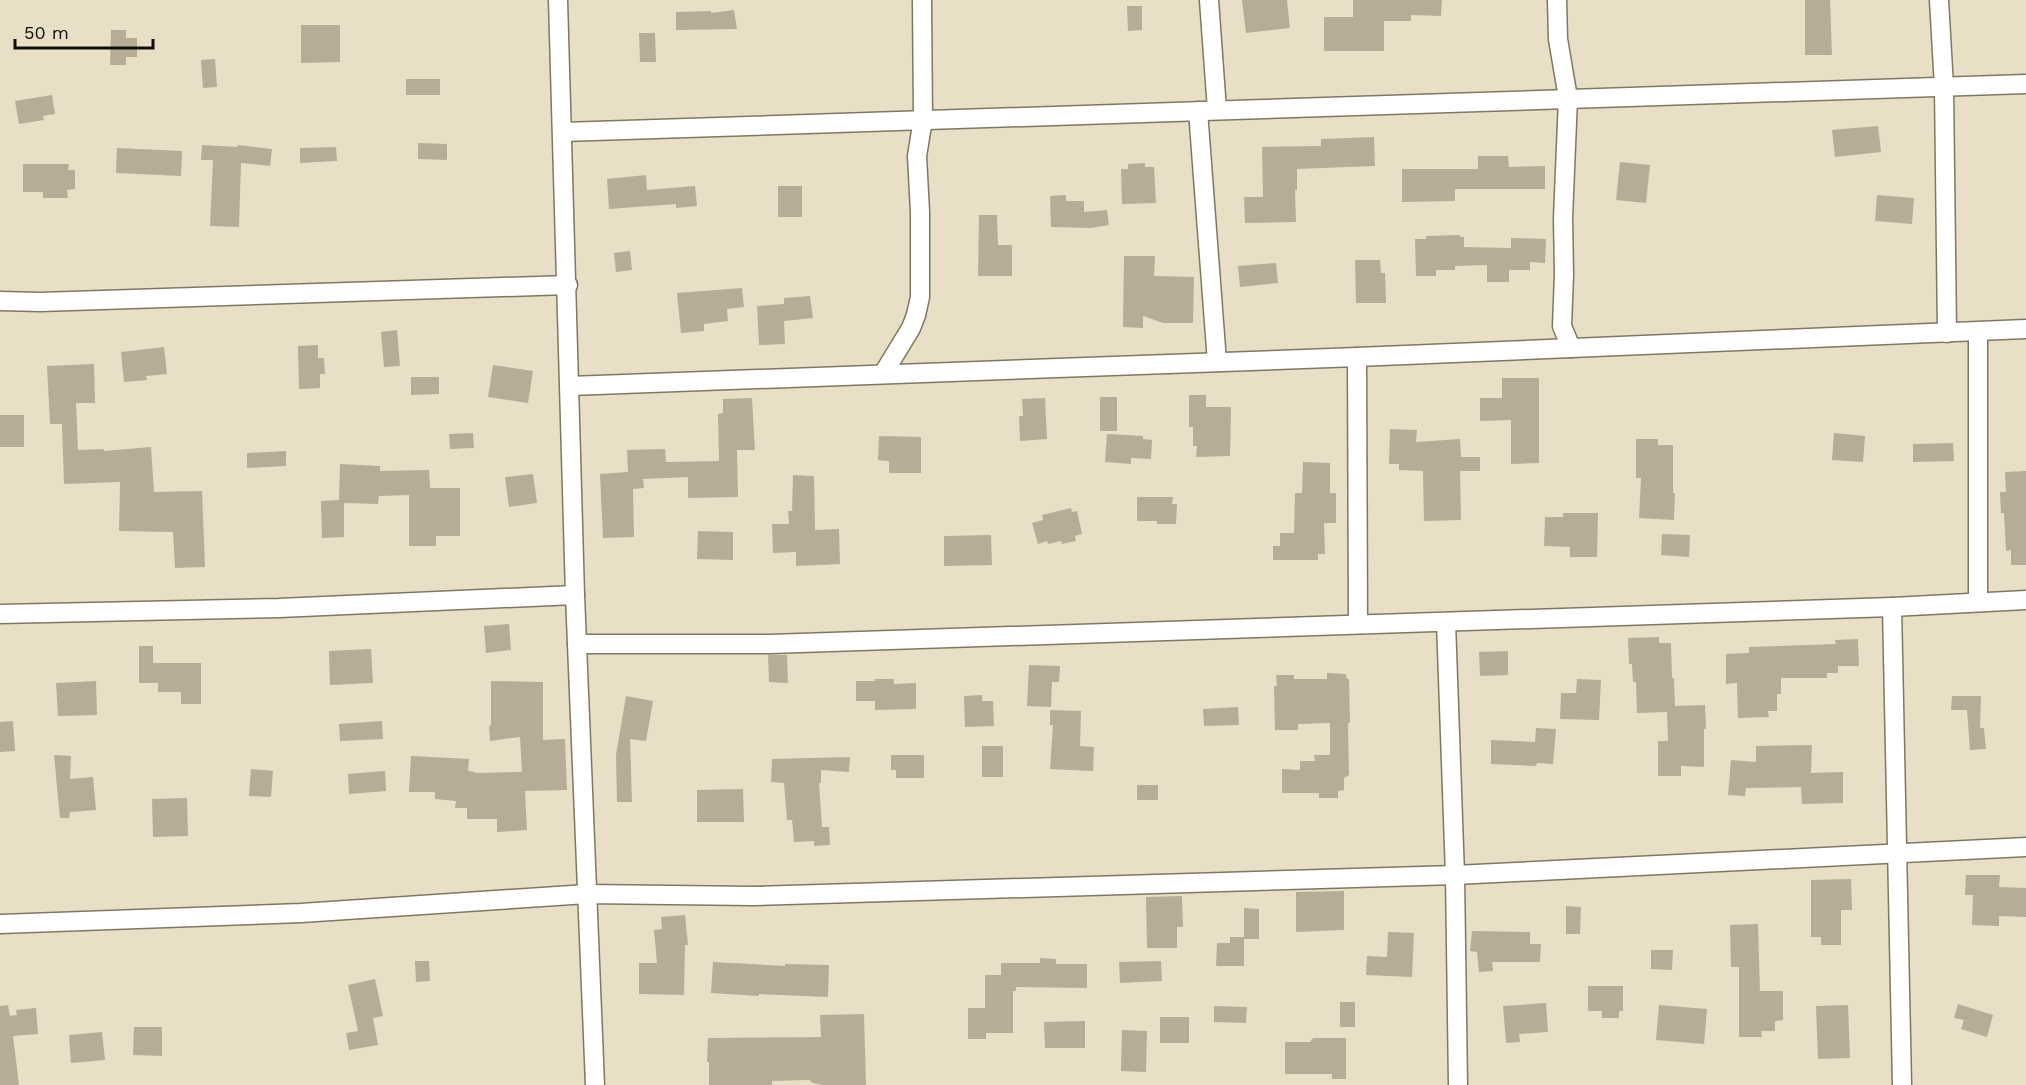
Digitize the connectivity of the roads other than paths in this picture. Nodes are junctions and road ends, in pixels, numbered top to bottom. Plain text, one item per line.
1 (558, 0) edge
2 (922, 0) edge
3 (1209, 0) edge
4 (1557, 0) edge
5 (1939, 0) edge
6 (2026, 84) edge
7 (1944, 87) junction
8 (1568, 98) junction
9 (1217, 110) junction
10 (1198, 111) junction
11 (923, 119) junction
12 (562, 132) junction
13 (568, 285) junction
14 (0, 301) edge
15 (2026, 329) edge
16 (1978, 332) junction
17 (1947, 333) junction
18 (1571, 348) junction
19 (1357, 357) junction
20 (1217, 362) junction
21 (883, 374) junction
22 (570, 386) junction
23 (575, 594) junction
24 (2026, 600) edge
25 (1978, 602) junction
26 (1892, 607) junction
27 (0, 614) edge
28 (1446, 622) junction
29 (1358, 624) junction
30 (577, 644) junction
31 (2026, 847) edge
32 (1897, 853) junction
33 (1455, 875) junction
34 (587, 894) junction
35 (0, 924) edge
36 (595, 1085) edge
37 (1458, 1085) edge
38 (1902, 1085) edge

1 - 12 street
2 - 11 street
3 - 9 street
4 - 8 street
5 - 7 street
6 - 7 street
7 - 8 street
7 - 17 street
8 - 9 street
8 - 18 street
9 - 10 street
10 - 11 street
10 - 20 street
11 - 12 street
11 - 21 street
12 - 13 street
13 - 14 street
13 - 22 street
15 - 16 street
16 - 17 street
16 - 25 street
17 - 18 street
18 - 19 street
19 - 20 street
19 - 29 street
20 - 21 street
21 - 22 street
22 - 23 street
23 - 27 street
23 - 30 street
24 - 25 street
25 - 26 street
26 - 28 street
26 - 32 street
28 - 29 street
28 - 33 street
29 - 30 street
30 - 34 street
31 - 32 street
32 - 33 street
32 - 38 street
33 - 34 street
33 - 37 street
34 - 35 street
34 - 36 street

